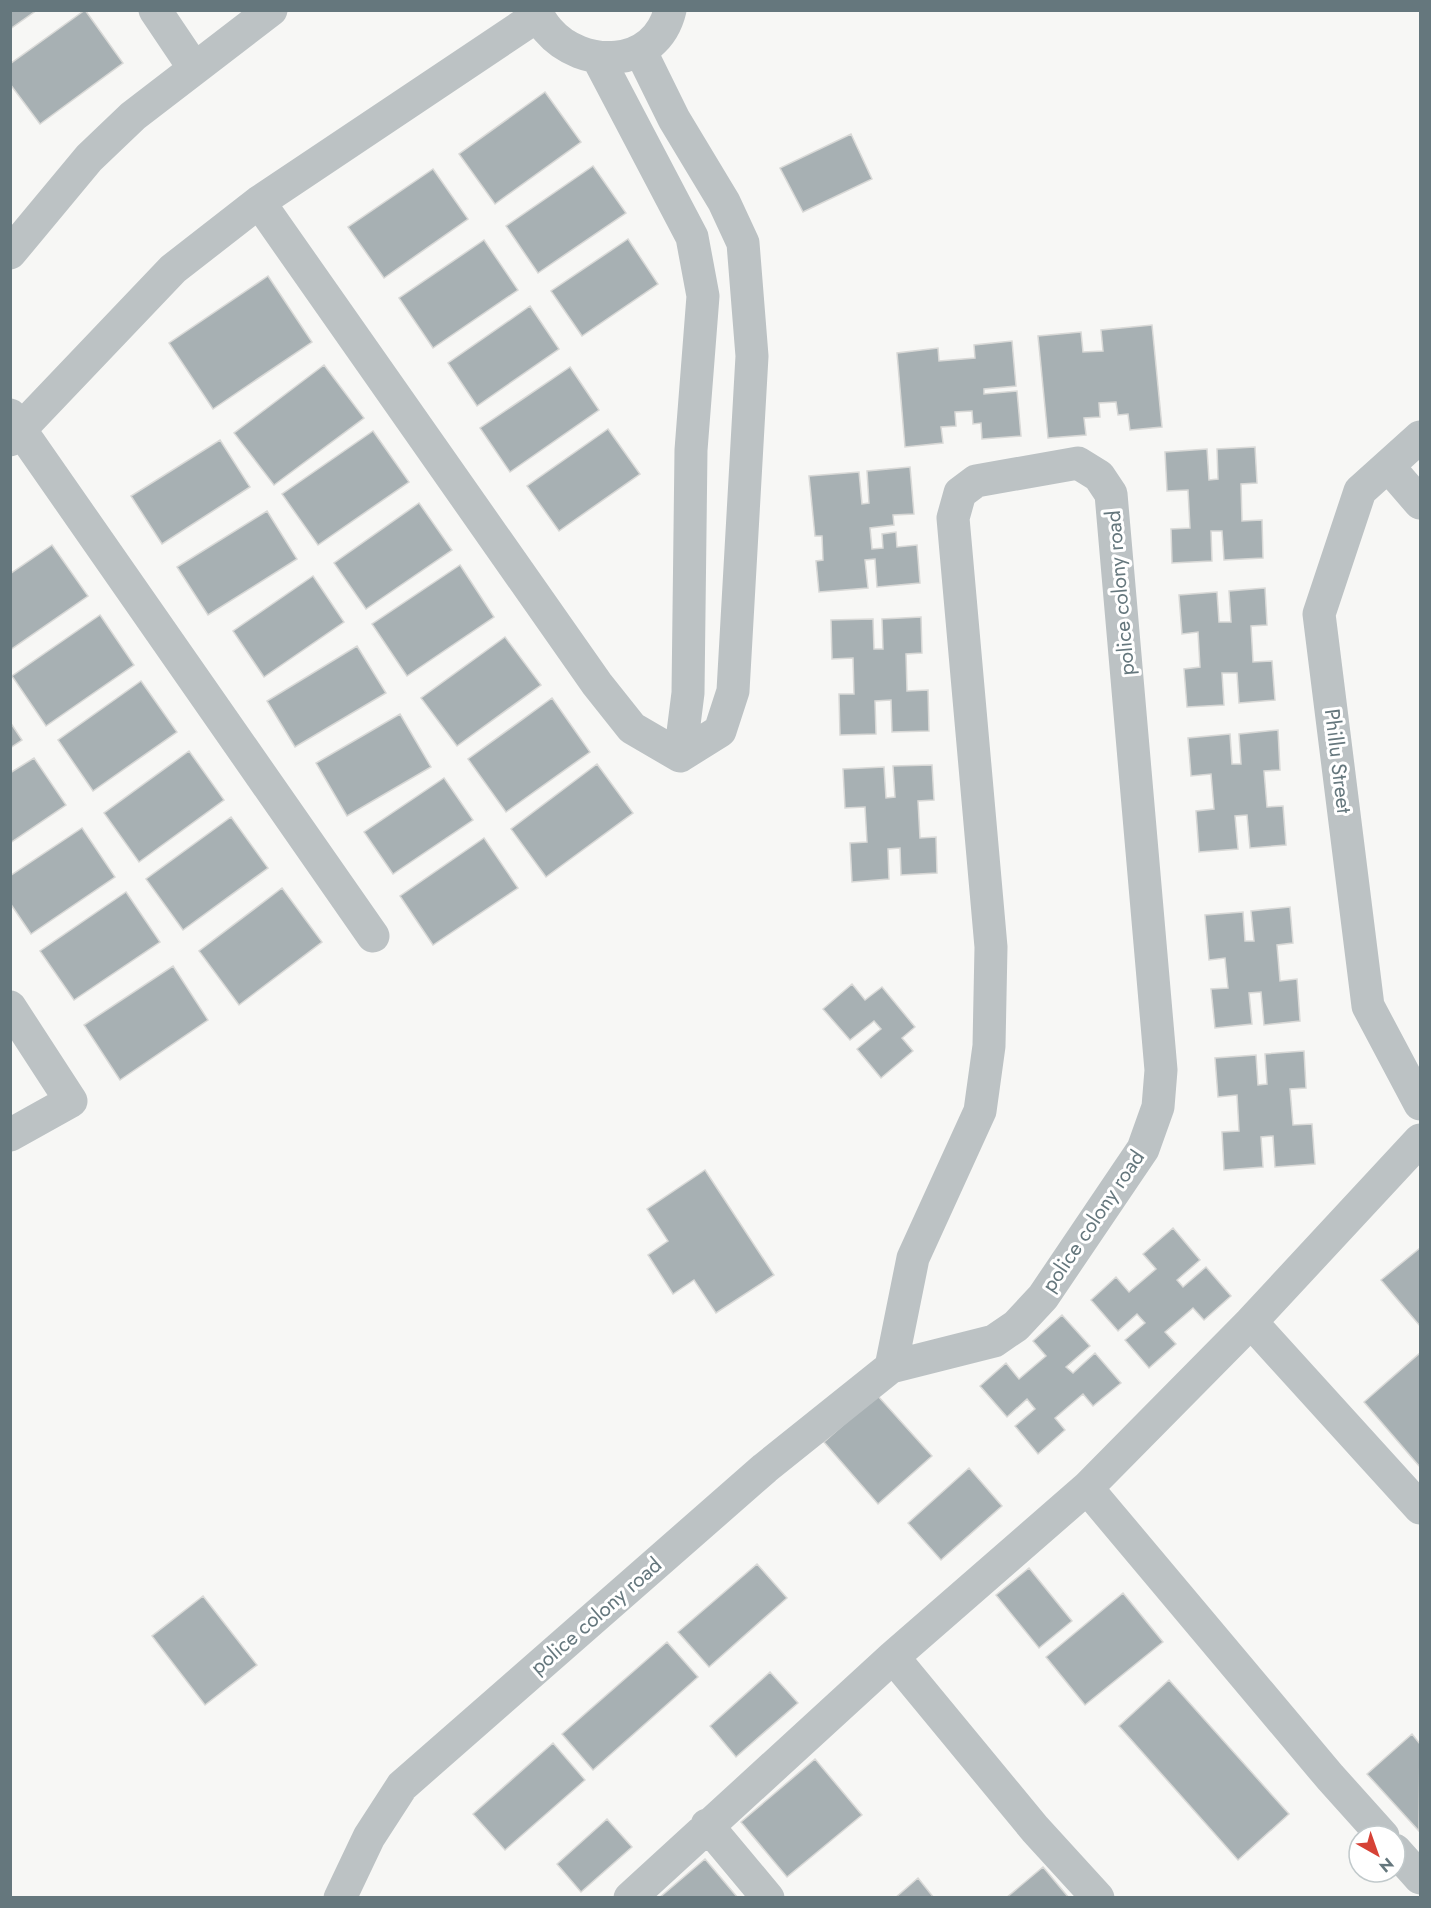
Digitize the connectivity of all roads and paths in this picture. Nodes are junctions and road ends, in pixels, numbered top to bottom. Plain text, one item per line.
1 (155, 10) edge
2 (271, 10) edge
3 (670, 10) edge
4 (537, 13) edge
5 (640, 52) junction
6 (598, 58) junction
7 (194, 68) junction
8 (259, 202) junction
9 (10, 253) edge
10 (748, 292) junction
11 (703, 296) junction
12 (14, 428) edge
13 (1420, 437) edge
14 (1388, 466) junction
15 (1420, 503) edge
16 (680, 756) junction
17 (373, 936) dead end
18 (10, 1007) edge
19 (1420, 1104) edge
20 (10, 1136) edge
21 (1420, 1140) edge
22 (1251, 1322) junction
23 (891, 1366) junction
24 (1087, 1488) junction
25 (1420, 1508) edge
26 (893, 1657) junction
27 (1372, 1824) edge
28 (707, 1825) junction
29 (1407, 1863) edge
30 (1420, 1878) edge
31 (340, 1898) edge
32 (630, 1898) edge
33 (768, 1898) edge
34 (1098, 1898) edge

1 - 7 street
2 - 7 street
3 - 5 street
4 - 6 street
4 - 8 street
5 - 6 street
5 - 10 street
6 - 11 street
7 - 9 street
8 - 12 street
8 - 16 street
10 - 11 street
10 - 16 street
11 - 16 street
12 - 17 street
13 - 14 street, Phillu Street
14 - 15 street
14 - 19 street, Phillu Street
18 - 20 street
21 - 22 street
22 - 24 street
22 - 25 street
23 - 23 street, police colony road
23 - 31 street, police colony road
24 - 26 street
24 - 27 street
26 - 28 street
26 - 34 street
28 - 32 street
28 - 33 street
29 - 30 street

